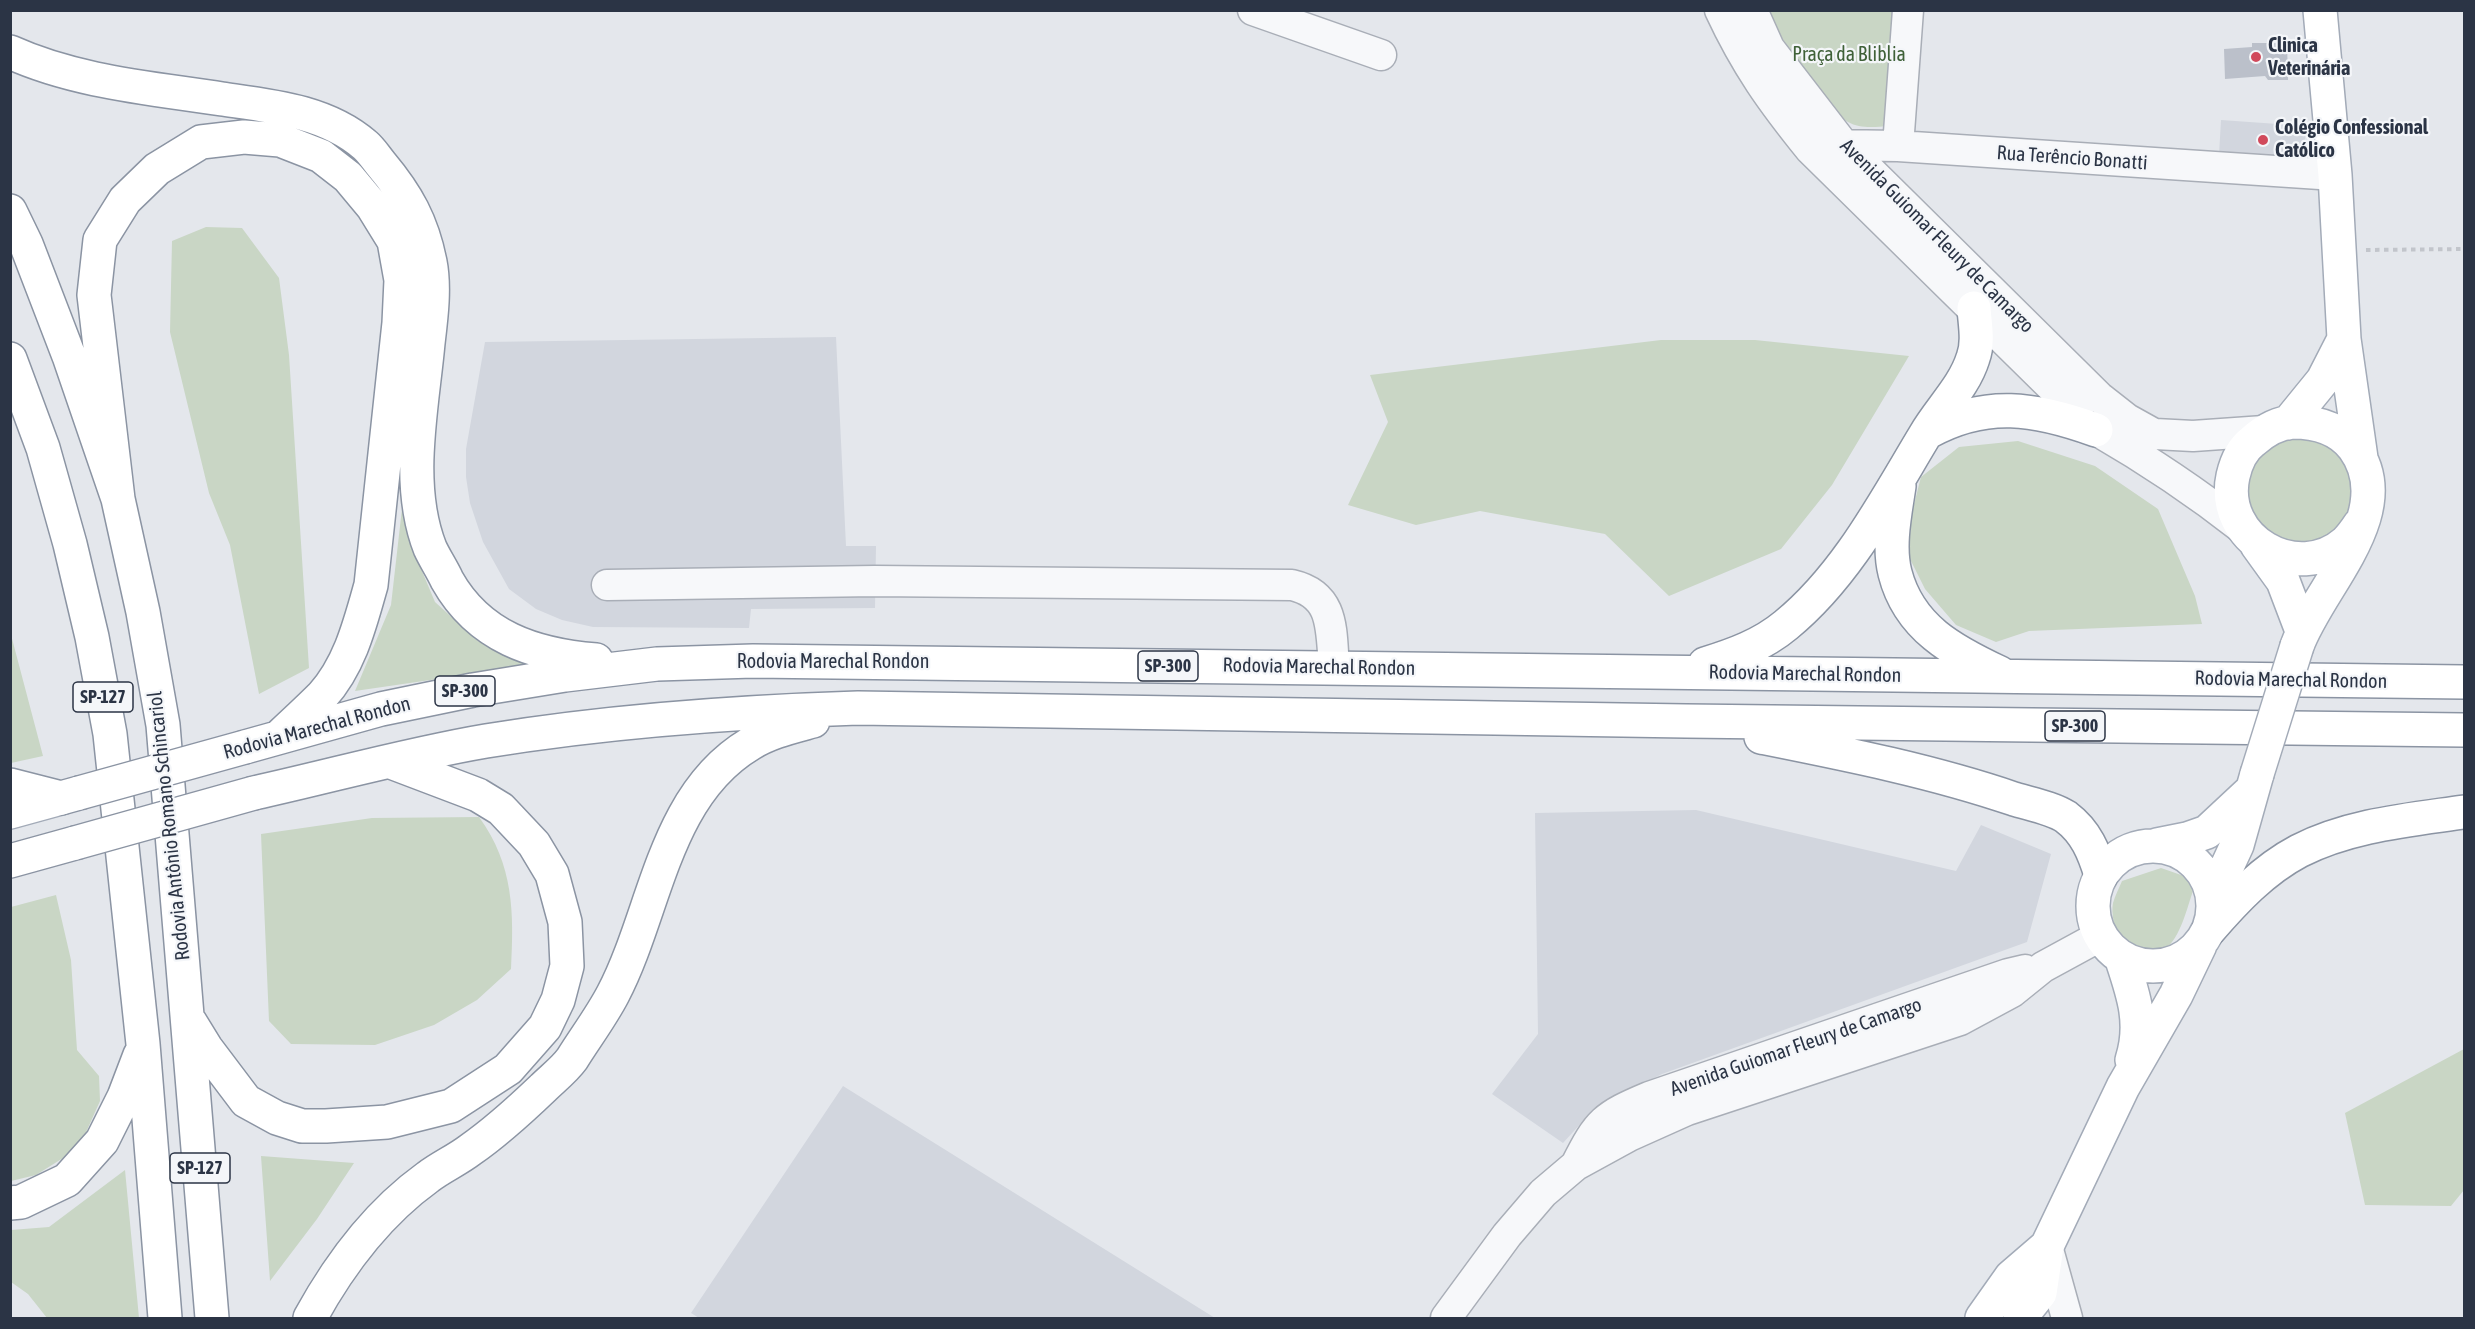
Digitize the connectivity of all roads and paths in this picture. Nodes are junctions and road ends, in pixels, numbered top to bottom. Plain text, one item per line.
1 (1253, 10) edge
2 (1720, 10) edge
3 (1752, 10) edge
4 (1908, 10) edge
5 (2320, 10) edge
6 (10, 52) edge
7 (1381, 55) dead end
8 (1842, 144) junction
9 (1898, 146) junction
10 (1810, 149) junction
11 (2335, 176) junction
12 (10, 212) edge
13 (2464, 249) edge
14 (2338, 251) junction
15 (1974, 308) junction
16 (2344, 339) junction
17 (10, 359) edge
18 (2276, 427) junction
19 (2091, 428) junction
20 (1926, 433) junction
21 (2154, 434) junction
22 (2361, 458) junction
23 (1900, 478) junction
24 (118, 499) junction
25 (2360, 524) junction
26 (2250, 537) junction
27 (607, 585) dead end
28 (2300, 638) junction
29 (657, 664) junction
30 (1334, 668) junction
31 (1679, 672) junction
32 (2007, 676) junction
33 (2464, 682) edge
34 (858, 708) junction
35 (1686, 722) junction
36 (2464, 730) edge
37 (278, 738) junction
38 (391, 762) junction
39 (2254, 783) junction
40 (10, 785) edge
41 (70, 796) junction
42 (10, 812) edge
43 (2464, 812) edge
44 (2157, 845) junction
45 (10, 861) edge
46 (2101, 875) junction
47 (2213, 897) junction
48 (2204, 937) junction
49 (2111, 947) junction
50 (187, 1017) junction
51 (143, 1044) junction
52 (2123, 1087) junction
53 (10, 1203) edge
54 (2047, 1246) junction
55 (165, 1318) edge
56 (212, 1318) edge
57 (310, 1318) edge
58 (1446, 1318) edge
59 (1982, 1318) edge
60 (2020, 1318) edge
61 (2067, 1318) edge

1 - 7 street
2 - 10 street
3 - 8 street, Avenida Guiomar Fleury de Camargo
4 - 9 street
5 - 11 main road
6 - 29 main road
8 - 9 street, Rua Terêncio Bonatti
8 - 10 street, Rua Terêncio Bonatti
8 - 21 street, Avenida Guiomar Fleury de Camargo
9 - 11 street, Rua Terêncio Bonatti
10 - 15 street
11 - 14 main road
12 - 24 main road, Rodovia Antônio Romano Schincariol / SP-127
13 - 14 path
14 - 16 main road
15 - 19 street
15 - 20 main road
16 - 18 main road
16 - 22 main road
17 - 51 main road, SP-127
18 - 21 street, Avenida Guiomar Fleury de Camargo
18 - 22 main road
18 - 26 main road
19 - 20 main road
19 - 21 street, Avenida Guiomar Fleury de Camargo
19 - 26 street
20 - 23 main road
22 - 25 main road
23 - 31 main road
23 - 32 main road
24 - 37 main road
24 - 50 main road, Rodovia Antônio Romano Schincariol / SP-127
25 - 26 main road
25 - 28 main road
26 - 28 main road
27 - 30 street
28 - 39 main road, bridge
29 - 30 main road, Rodovia Marechal Rondon / SP-300
29 - 37 main road, Rodovia Marechal Rondon / SP-300
30 - 31 main road, Rodovia Marechal Rondon / SP-300
31 - 32 main road, Rodovia Marechal Rondon / SP-300
32 - 33 main road, Rodovia Marechal Rondon / SP-300
34 - 35 main road, SP-300
34 - 38 main road, SP-300
34 - 57 main road
35 - 36 main road, SP-300
35 - 46 main road
37 - 41 main road, Rodovia Marechal Rondon / SP-300, bridge
38 - 45 main road, SP-300, bridge
38 - 50 main road
39 - 44 main road
39 - 47 main road
40 - 41 main road
41 - 42 main road, Rodovia Marechal Rondon / SP-300
43 - 48 main road
44 - 46 main road
44 - 47 main road
46 - 49 main road
47 - 48 main road
48 - 49 main road
48 - 52 main road
49 - 52 main road
49 - 58 street, Avenida Guiomar Fleury de Camargo
50 - 56 main road, Rodovia Antônio Romano Schincariol / SP-127
51 - 53 main road
51 - 55 main road, SP-127
52 - 54 main road
54 - 59 main road
54 - 60 main road
54 - 61 street

